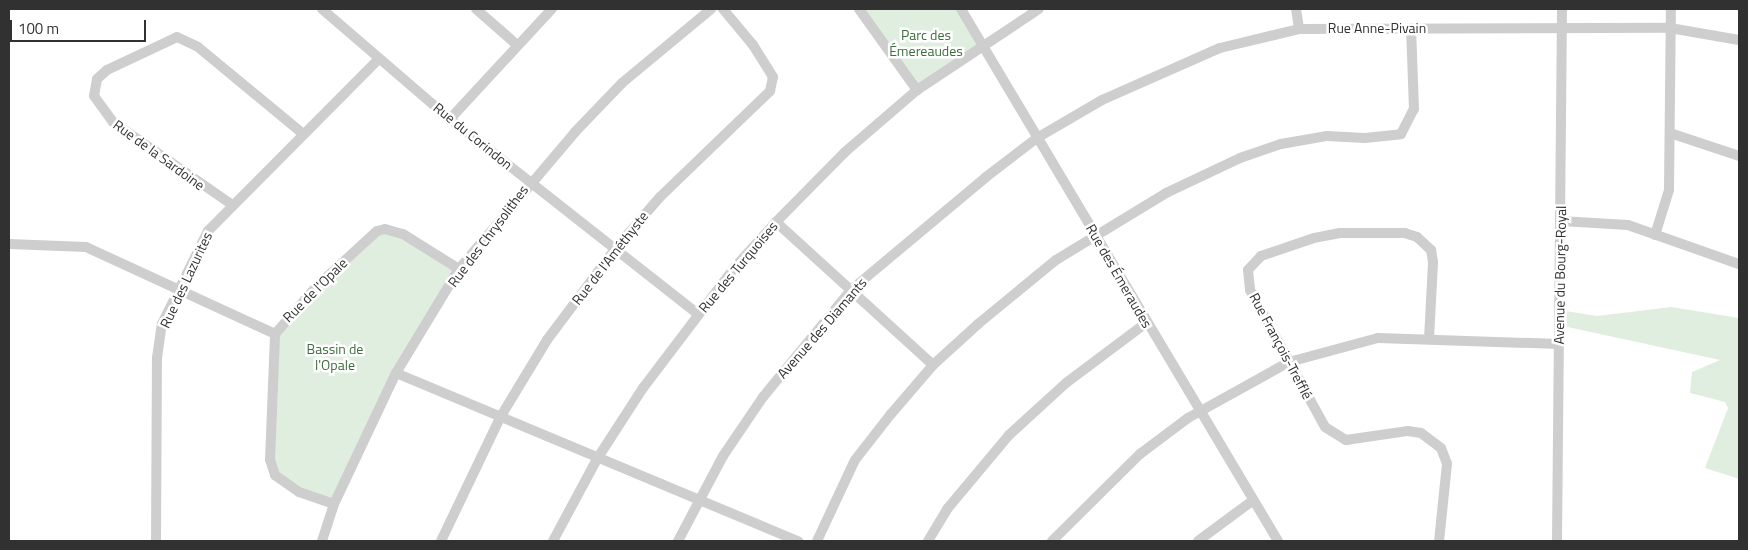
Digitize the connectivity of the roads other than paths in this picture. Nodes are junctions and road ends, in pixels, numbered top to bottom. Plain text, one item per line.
1 (322, 9) edge
2 (476, 9) edge
3 (552, 9) edge
4 (711, 9) edge
5 (723, 9) edge
6 (859, 9) edge
7 (961, 9) edge
8 (1039, 9) edge
9 (1296, 9) edge
10 (1562, 9) edge
11 (1671, 9) edge
12 (1562, 27) junction
13 (1411, 28) junction
14 (1670, 28) junction
15 (1299, 30) junction
16 (1739, 40) edge
17 (516, 44) junction
18 (982, 45) junction
19 (380, 59) junction
20 (917, 90) junction
21 (450, 119) junction
22 (1670, 133) junction
23 (303, 134) junction
24 (1037, 138) junction
25 (1739, 156) edge
26 (529, 182) junction
27 (231, 204) junction
28 (1561, 221) junction
29 (776, 222) junction
30 (1655, 235) junction
31 (1096, 236) junction
32 (9, 244) edge
33 (615, 249) junction
34 (1739, 264) edge
35 (459, 270) junction
36 (180, 287) junction
37 (852, 290) junction
38 (698, 314) junction
39 (1146, 323) junction
40 (275, 334) junction
41 (1429, 339) junction
42 (1560, 344) junction
43 (1289, 362) junction
44 (933, 365) junction
45 (396, 373) junction
46 (1201, 412) junction
47 (500, 416) junction
48 (597, 459) junction
49 (699, 500) junction
50 (1252, 501) junction
51 (334, 504) junction
52 (156, 541) edge
53 (322, 541) edge
54 (441, 541) edge
55 (553, 541) edge
56 (678, 541) edge
57 (798, 541) edge
58 (817, 541) edge
59 (928, 541) edge
60 (1052, 541) edge
61 (1198, 541) edge
62 (1278, 541) edge
63 (1438, 541) edge
64 (1558, 541) edge

1 - 19 street, Rue du Corindon
2 - 17 street
3 - 17 street
4 - 26 street, Rue des Chrysolithes
5 - 33 street, Rue de l'Améthyste
6 - 20 street
7 - 18 street, Rue des Émeraudes
8 - 18 street, Rue des Turquoises
9 - 15 street
10 - 12 street, Avenue du Bourg-Royal
11 - 14 street
12 - 13 street, Rue Anne-Pivain
12 - 14 street, Rue Anne-Pivain
12 - 28 street, Avenue du Bourg-Royal
13 - 15 street, Rue Anne-Pivain
13 - 31 street
14 - 16 street, Rue Anne-Pivain
14 - 22 street
15 - 24 street, Rue Anne-Pivain
17 - 21 street
18 - 20 street, Rue des Turquoises
18 - 24 street, Rue des Émeraudes
19 - 21 street, Rue du Corindon
19 - 23 street, Rue des Lazurites
20 - 29 street, Rue des Turquoises
21 - 26 street, Rue du Corindon
22 - 25 street
22 - 30 street
23 - 27 street, Rue des Lazurites
23 - 27 street, Rue de la Sardoine
24 - 31 street, Rue des Émeraudes
24 - 37 street, Avenue des Diamants
26 - 33 street, Rue du Corindon
26 - 35 street, Rue des Chrysolithes
27 - 36 street, Rue des Lazurites
28 - 30 street
28 - 42 street, Avenue du Bourg-Royal
29 - 37 street
29 - 38 street, Rue des Turquoises
30 - 34 street
31 - 39 street, Rue des Émeraudes
31 - 44 street
32 - 36 street
33 - 38 street, Rue du Corindon
33 - 47 street, Rue de l'Améthyste
35 - 40 street, Rue de l'Opale
35 - 45 street, Rue des Chrysolithes
36 - 40 street
36 - 52 street, Rue des Lazurites
37 - 44 street
37 - 49 street, Avenue des Diamants
38 - 48 street, Rue des Turquoises
39 - 46 street, Rue des Émeraudes
39 - 59 street
40 - 51 street, Rue de l'Opale
41 - 42 street
41 - 43 street
41 - 43 street, Rue François-Trefflé
42 - 64 street, Avenue du Bourg-Royal
43 - 46 street
43 - 63 street, Rue François-Trefflé
44 - 58 street
45 - 47 street
45 - 51 street, Rue des Chrysolithes
46 - 50 street, Rue des Émeraudes
46 - 60 street
47 - 48 street
47 - 54 street, Rue de l'Améthyste
48 - 49 street
48 - 55 street, Rue des Turquoises
49 - 56 street, Avenue des Diamants
49 - 57 street
50 - 61 street
50 - 62 street, Rue des Émeraudes
51 - 53 street, Rue des Chrysolithes

